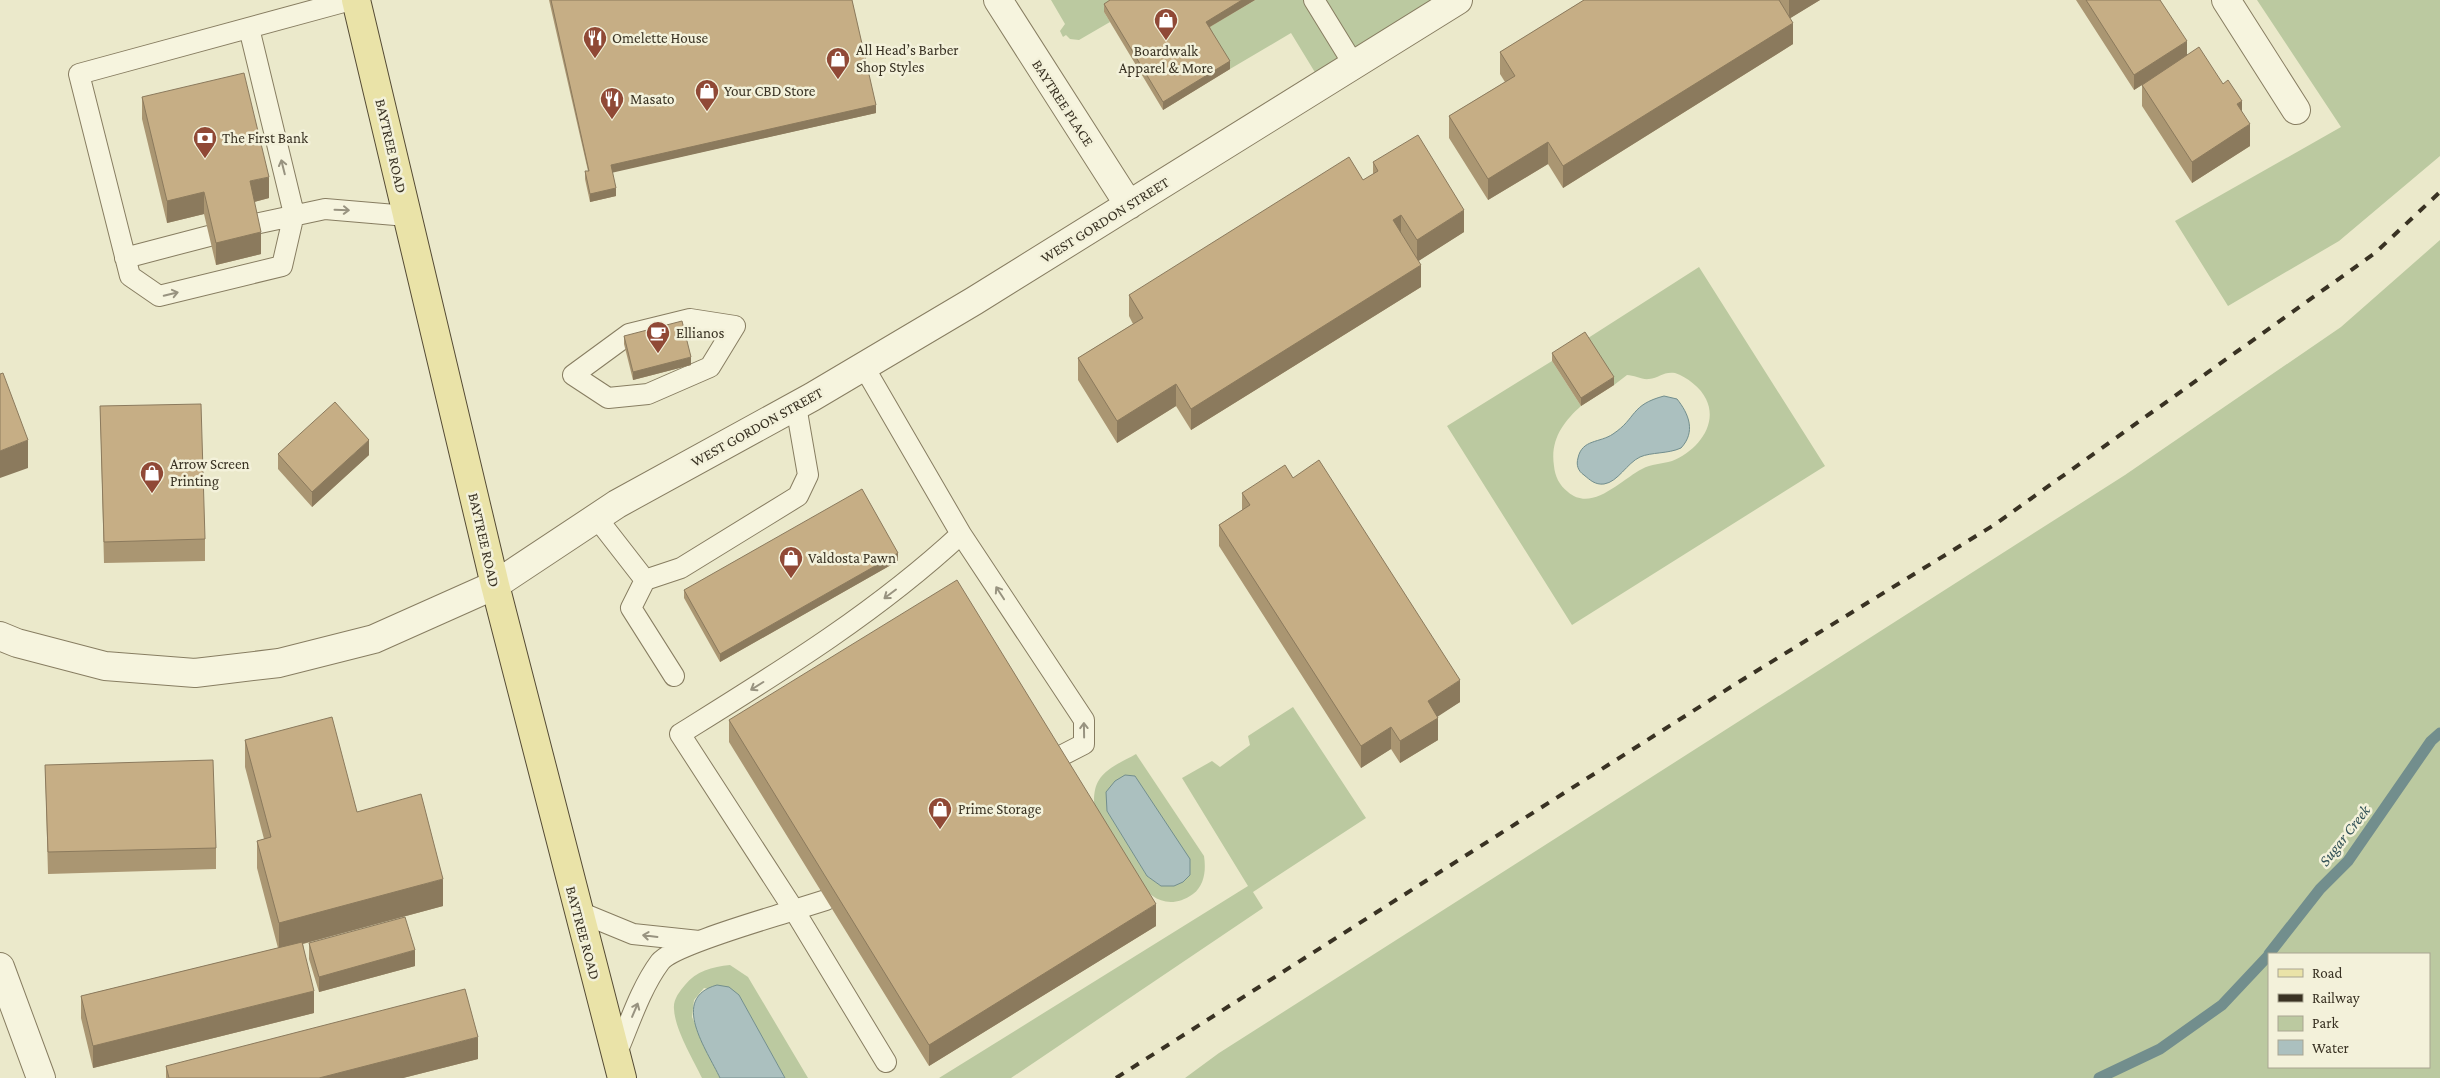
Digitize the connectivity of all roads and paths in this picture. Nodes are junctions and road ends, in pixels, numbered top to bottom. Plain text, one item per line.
1 (351, 0) edge
2 (356, 0) edge
3 (998, 0) edge
4 (1314, 0) edge
5 (1458, 0) edge
6 (2226, 0) edge
7 (249, 28) junction
8 (1354, 65) junction
9 (2296, 110) dead end
10 (1129, 205) junction
11 (294, 214) junction
12 (407, 216) junction
13 (255, 224) edge
14 (209, 236) edge
15 (125, 258) junction
16 (864, 367) junction
17 (573, 375) joint
18 (796, 406) junction
19 (596, 518) junction
20 (961, 534) junction
21 (646, 580) junction
22 (495, 585) junction
23 (0, 636) edge
24 (674, 676) dead end
25 (1053, 760) edge
26 (826, 900) edge
27 (578, 910) junction
28 (794, 910) junction
29 (699, 941) junction
30 (0, 967) edge
31 (886, 1062) dead end
32 (619, 1067) edge
33 (41, 1078) edge

1 - 7 lane
2 - 12 main road, BAYTREE ROAD
3 - 10 street, BAYTREE PLACE
4 - 8 lane
5 - 8 street, WEST GORDON STREET
6 - 9 street
11 -> 7 lane
7 - 15 lane
8 - 10 street, WEST GORDON STREET
10 - 16 street, WEST GORDON STREET
11 -> 12 lane
11 - 13 lane
15 -> 11 lane
12 - 22 main road, BAYTREE ROAD
14 - 15 lane
16 - 18 street, WEST GORDON STREET
16 - 20 lane
17 - 17 lane
18 - 19 street, WEST GORDON STREET
18 - 21 lane
19 - 21 lane
19 - 22 street, WEST GORDON STREET
25 -> 20 lane
20 -> 28 lane
21 - 24 lane
22 - 23 street, WEST GORDON STREET
22 - 27 main road, BAYTREE ROAD
26 - 28 lane
29 -> 27 lane
27 - 32 main road, BAYTREE ROAD
28 - 29 lane
28 - 31 lane
32 -> 29 lane
30 - 33 street

